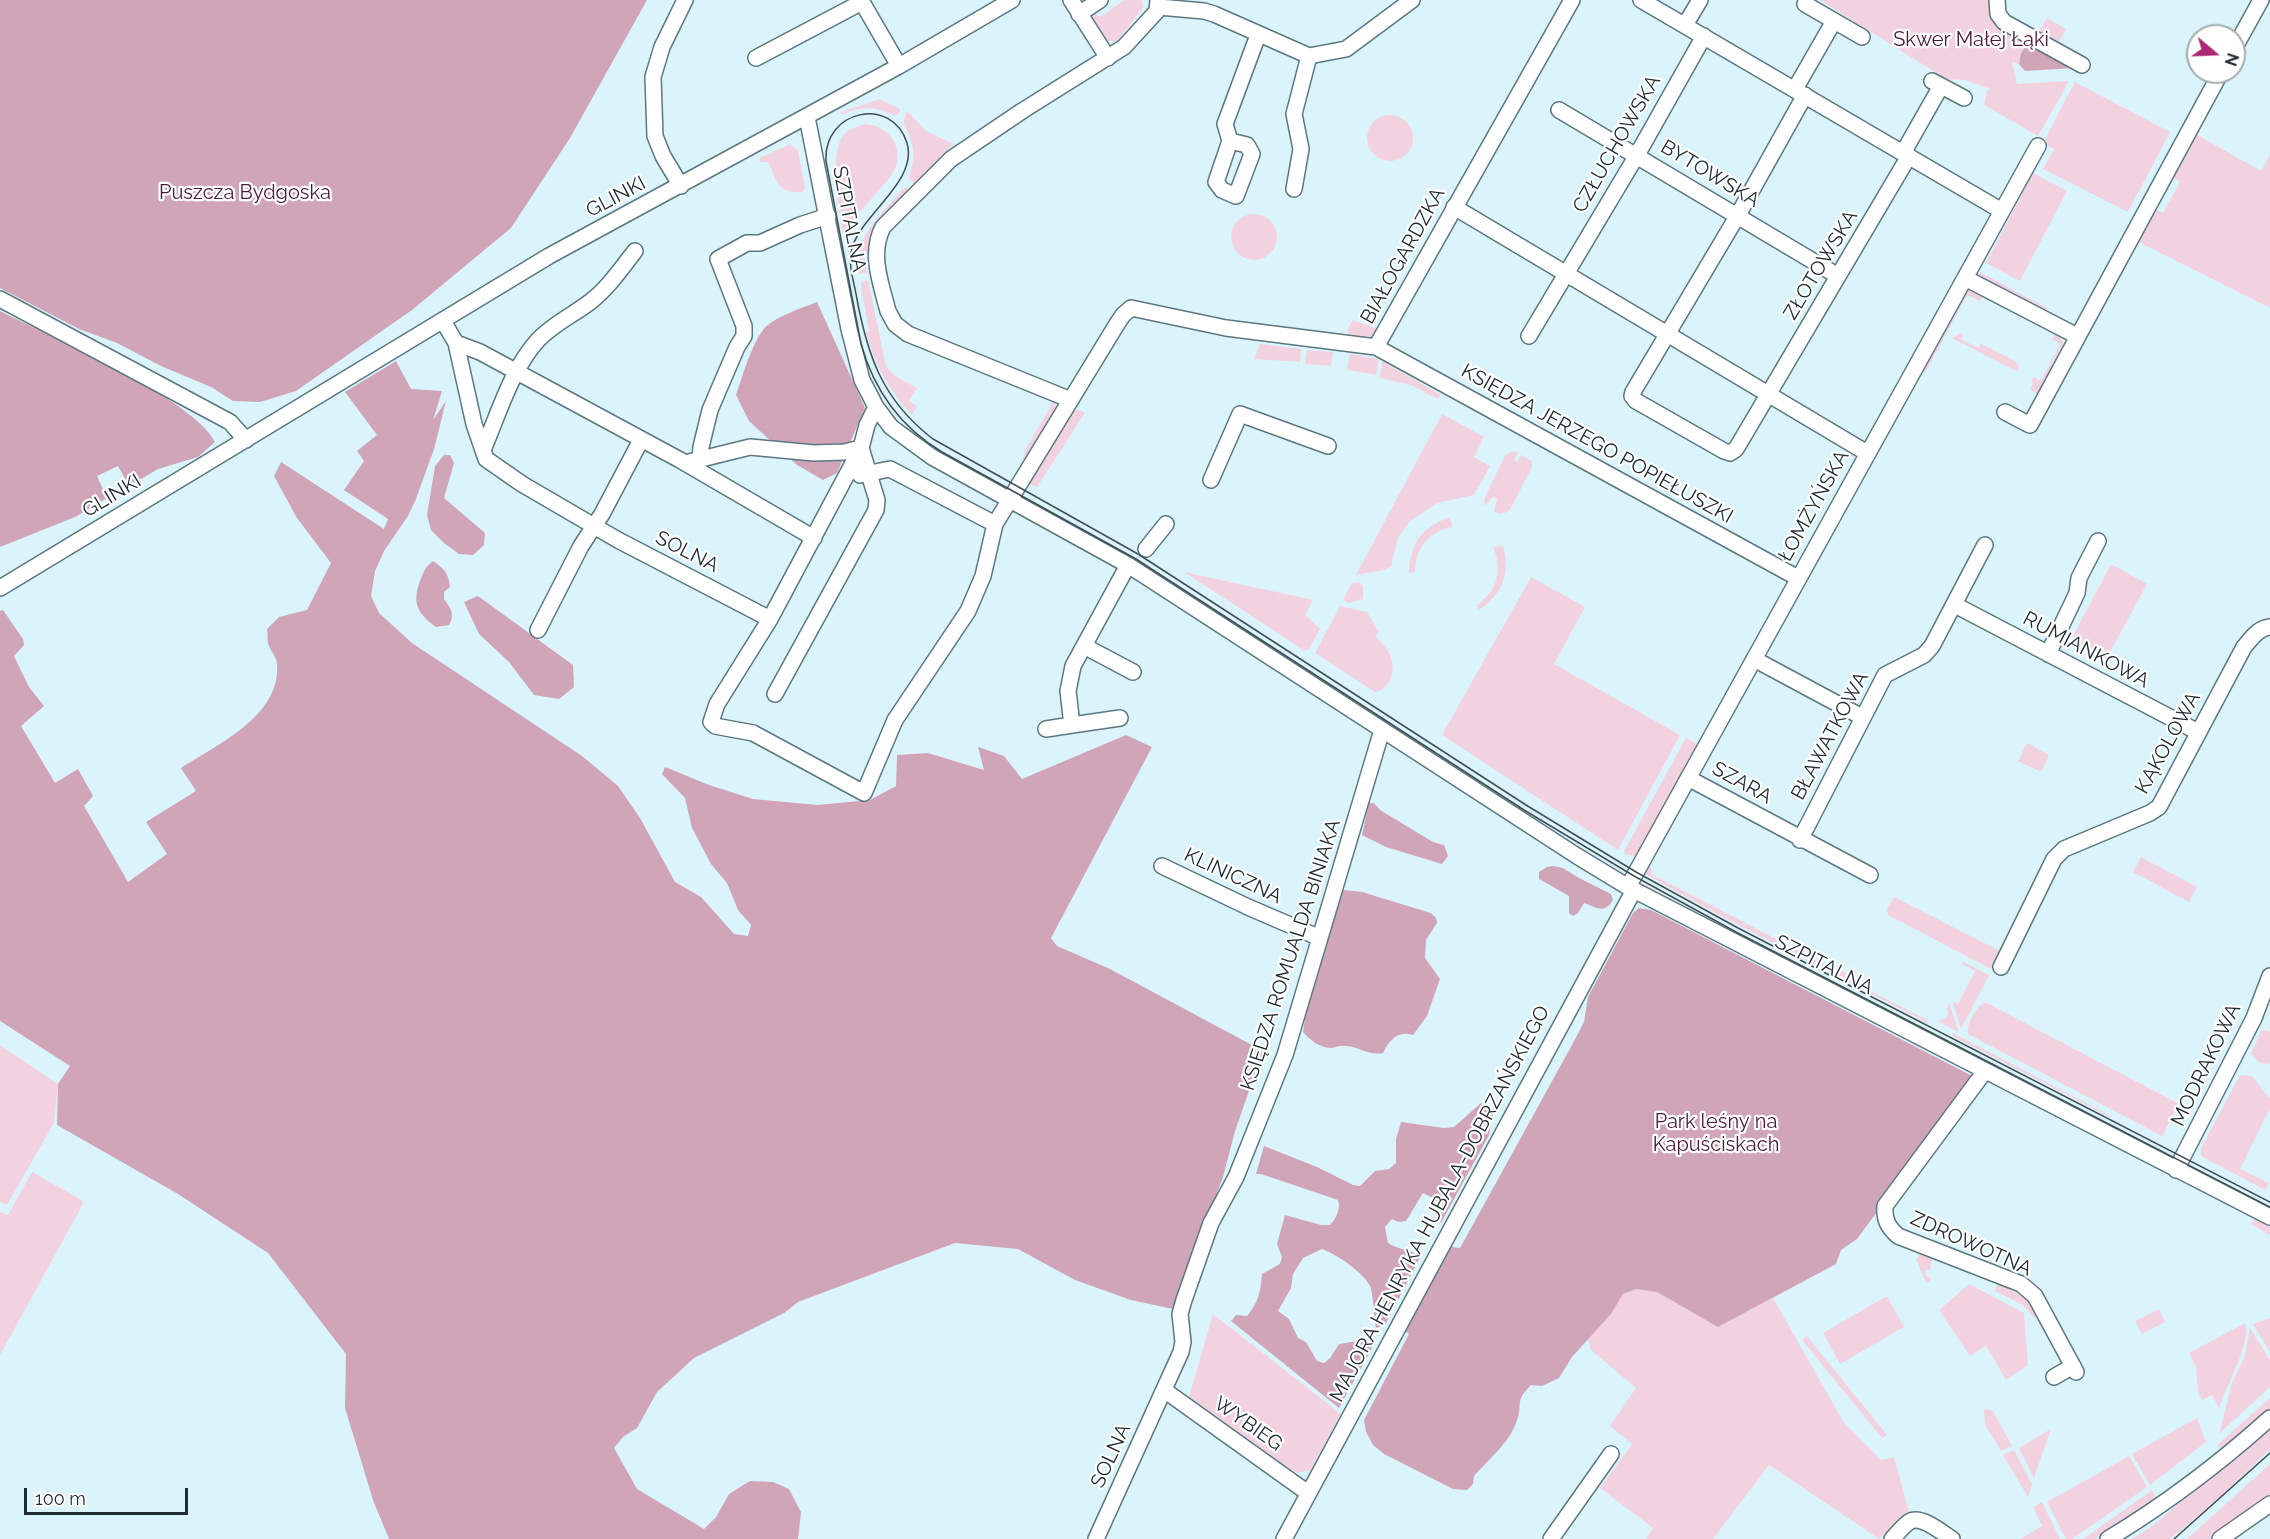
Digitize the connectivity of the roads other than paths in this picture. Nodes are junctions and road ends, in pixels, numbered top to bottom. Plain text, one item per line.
1 (685, 0) edge
2 (1012, 0) edge
3 (1071, 0) edge
4 (1100, 0) edge
5 (1412, 0) edge
6 (1572, 0) edge
7 (1641, 0) edge
8 (1700, 0) edge
9 (1997, 0) edge
10 (2261, 0) edge
11 (1158, 4) edge
12 (1804, 4) dead end
13 (1209, 6) edge
14 (1079, 14) junction
15 (1834, 21) junction
16 (1685, 25) junction
17 (2246, 27) edge
18 (1258, 35) junction
19 (1704, 36) junction
20 (1862, 38) dead end
21 (1309, 56) junction
22 (756, 58) dead end
23 (1108, 58) junction
24 (2082, 65) dead end
25 (899, 66) junction
26 (2214, 84) edge
27 (1800, 92) junction
28 (1964, 98) dead end
29 (1559, 110) dead end
30 (807, 117) junction
31 (1230, 141) dead end
32 (2038, 146) dead end
33 (1637, 155) junction
34 (1906, 155) junction
35 (681, 186) junction
36 (1294, 189) dead end
37 (1454, 207) junction
38 (2002, 211) junction
39 (1738, 215) junction
40 (828, 216) junction
41 (635, 251) dead end
42 (1566, 273) junction
43 (1838, 276) junction
44 (1965, 278) junction
45 (0, 299) edge
46 (442, 321) junction
47 (1667, 333) junction
48 (1529, 336) dead end
49 (2077, 336) junction
50 (456, 343) junction
51 (1376, 347) junction
52 (517, 372) junction
53 (1769, 394) junction
54 (1071, 400) junction
55 (876, 407) junction
56 (2006, 412) dead end
57 (246, 440) junction
58 (641, 440) junction
59 (1328, 446) dead end
60 (861, 448) junction
61 (483, 450) junction
62 (1867, 453) junction
63 (693, 461) junction
64 (869, 472) junction
65 (1211, 480) dead end
66 (844, 481) junction
67 (1009, 500) junction
68 (996, 524) junction
69 (1167, 524) dead end
70 (594, 526) junction
71 (814, 538) junction
72 (2098, 541) dead end
73 (1985, 545) dead end
74 (1146, 549) dead end
75 (1128, 565) junction
76 (1798, 578) junction
77 (0, 588) edge
78 (1955, 605) junction
79 (770, 619) junction
80 (2270, 627) edge
81 (538, 630) dead end
82 (1084, 646) junction
83 (2048, 654) junction
84 (1754, 659) junction
85 (1133, 672) dead end
86 (775, 694) dead end
87 (1862, 717) junction
88 (1120, 718) dead end
89 (1072, 725) junction
90 (1046, 729) dead end
91 (1382, 730) junction
92 (2198, 732) junction
93 (1688, 778) junction
94 (1800, 840) junction
95 (1162, 866) dead end
96 (1870, 875) dead end
97 (1631, 888) junction
98 (1320, 938) junction
99 (2001, 967) dead end
100 (2270, 976) edge
101 (1985, 1071) junction
102 (2176, 1170) junction
103 (2266, 1218) edge
104 (2054, 1377) dead end
105 (1164, 1390) junction
106 (2270, 1418) edge
107 (1611, 1454) dead end
108 (1308, 1493) junction
109 (2270, 1504) edge
110 (1096, 1539) edge
111 (1284, 1539) edge
112 (1551, 1539) edge
113 (1892, 1539) edge
114 (1952, 1539) edge
115 (2108, 1539) edge
116 (2220, 1539) edge

1 - 35 street
2 - 25 street, GLINKI
3 - 14 street
4 - 14 street
5 - 21 street
6 - 37 street, BIAŁOGARDZKA
7 - 16 street
8 - 16 street
9 - 24 street
10 - 17 street
11 - 13 street
11 - 23 street
12 - 15 street
13 - 18 street
14 - 23 street
15 - 20 street
15 - 27 street
16 - 19 street
18 - 21 street
18 - 31 street
19 - 27 street
19 - 33 street, CZŁUCHOWSKA
21 - 36 street
22 - 25 street
23 - 54 street
25 - 30 street, GLINKI
26 - 49 street
27 - 34 street
27 - 39 street
28 - 34 street, ZŁOTOWSKA
29 - 33 street, BYTOWSKA
30 - 35 street, GLINKI
30 - 40 street, SZPITALNA
32 - 38 street, ŁOMŻYŃSKA
33 - 39 street, BYTOWSKA
33 - 42 street, CZŁUCHOWSKA
34 - 38 street
34 - 43 street, ZŁOTOWSKA
35 - 46 street, GLINKI
37 - 42 street
37 - 51 street, BIAŁOGARDZKA
38 - 44 street, ŁOMŻYŃSKA
39 - 43 street, BYTOWSKA
39 - 47 street
40 - 55 street, SZPITALNA
40 - 63 street
41 - 52 street
42 - 47 street
42 - 48 street, CZŁUCHOWSKA
43 - 53 street, ZŁOTOWSKA
44 - 49 street
44 - 62 street, ŁOMŻYŃSKA
45 - 57 street
46 - 50 street, SOLNA
46 - 57 street, GLINKI
47 - 53 street
47 - 53 street, ZŁOTOWSKA
49 - 56 street
50 - 52 street
50 - 61 street, SOLNA
51 - 54 street, BIAŁOGARDZKA
51 - 76 street, KSIĘDZA JERZEGO POPIEŁUSZKI
52 - 58 street
52 - 61 street
53 - 62 street
54 - 67 street, BIAŁOGARDZKA
55 - 60 street
55 - 67 street, SZPITALNA
57 - 77 street, GLINKI
58 - 63 street
58 - 70 street
59 - 65 street
60 - 63 street
60 - 64 street
60 - 66 street
61 - 70 street, SOLNA
62 - 76 street, ŁOMŻYŃSKA
63 - 71 street
64 - 66 street
64 - 68 street
64 - 86 street
66 - 71 street
67 - 68 street, BIAŁOGARDZKA
67 - 75 street, SZPITALNA
68 - 79 street, BIAŁOGARDZKA
69 - 74 street
70 - 79 street, SOLNA
70 - 81 street
71 - 79 street
72 - 83 street
73 - 78 street, BŁAWATKOWA
75 - 82 street
75 - 91 street, SZPITALNA
76 - 84 street, ŁOMŻYŃSKA
78 - 83 street, RUMIANKOWA
78 - 87 street, BŁAWATKOWA
80 - 92 street, KĄKOLOWA
82 - 85 street
82 - 89 street
83 - 92 street, RUMIANKOWA
84 - 87 street
84 - 93 street, ŁOMŻYŃSKA
87 - 94 street, BŁAWATKOWA
88 - 89 street
89 - 90 street
91 - 97 street, SZPITALNA
91 - 98 street, KSIĘDZA ROMUALDA BINIAKA
92 - 99 street, KĄKOLOWA
93 - 94 street, SZARA
93 - 97 street, ŁOMŻYŃSKA
94 - 96 street, SZARA
95 - 98 street, KLINICZNA
97 - 101 street, SZPITALNA
97 - 108 street, MAJORA HENRYKA HUBALA-DOBRZAŃSKIEGO
98 - 105 street, KSIĘDZA ROMUALDA BINIAKA
100 - 102 street, MODRAKOWA
101 - 102 street, SZPITALNA
101 - 104 street, ZDROWOTNA
102 - 103 street, SZPITALNA
105 - 108 street, WYBIEG
105 - 110 street, SOLNA
106 - 115 street
107 - 112 street
108 - 111 street, MAJORA HENRYKA HUBALA-DOBRZAŃSKIEGO
109 - 116 street
113 - 114 street

